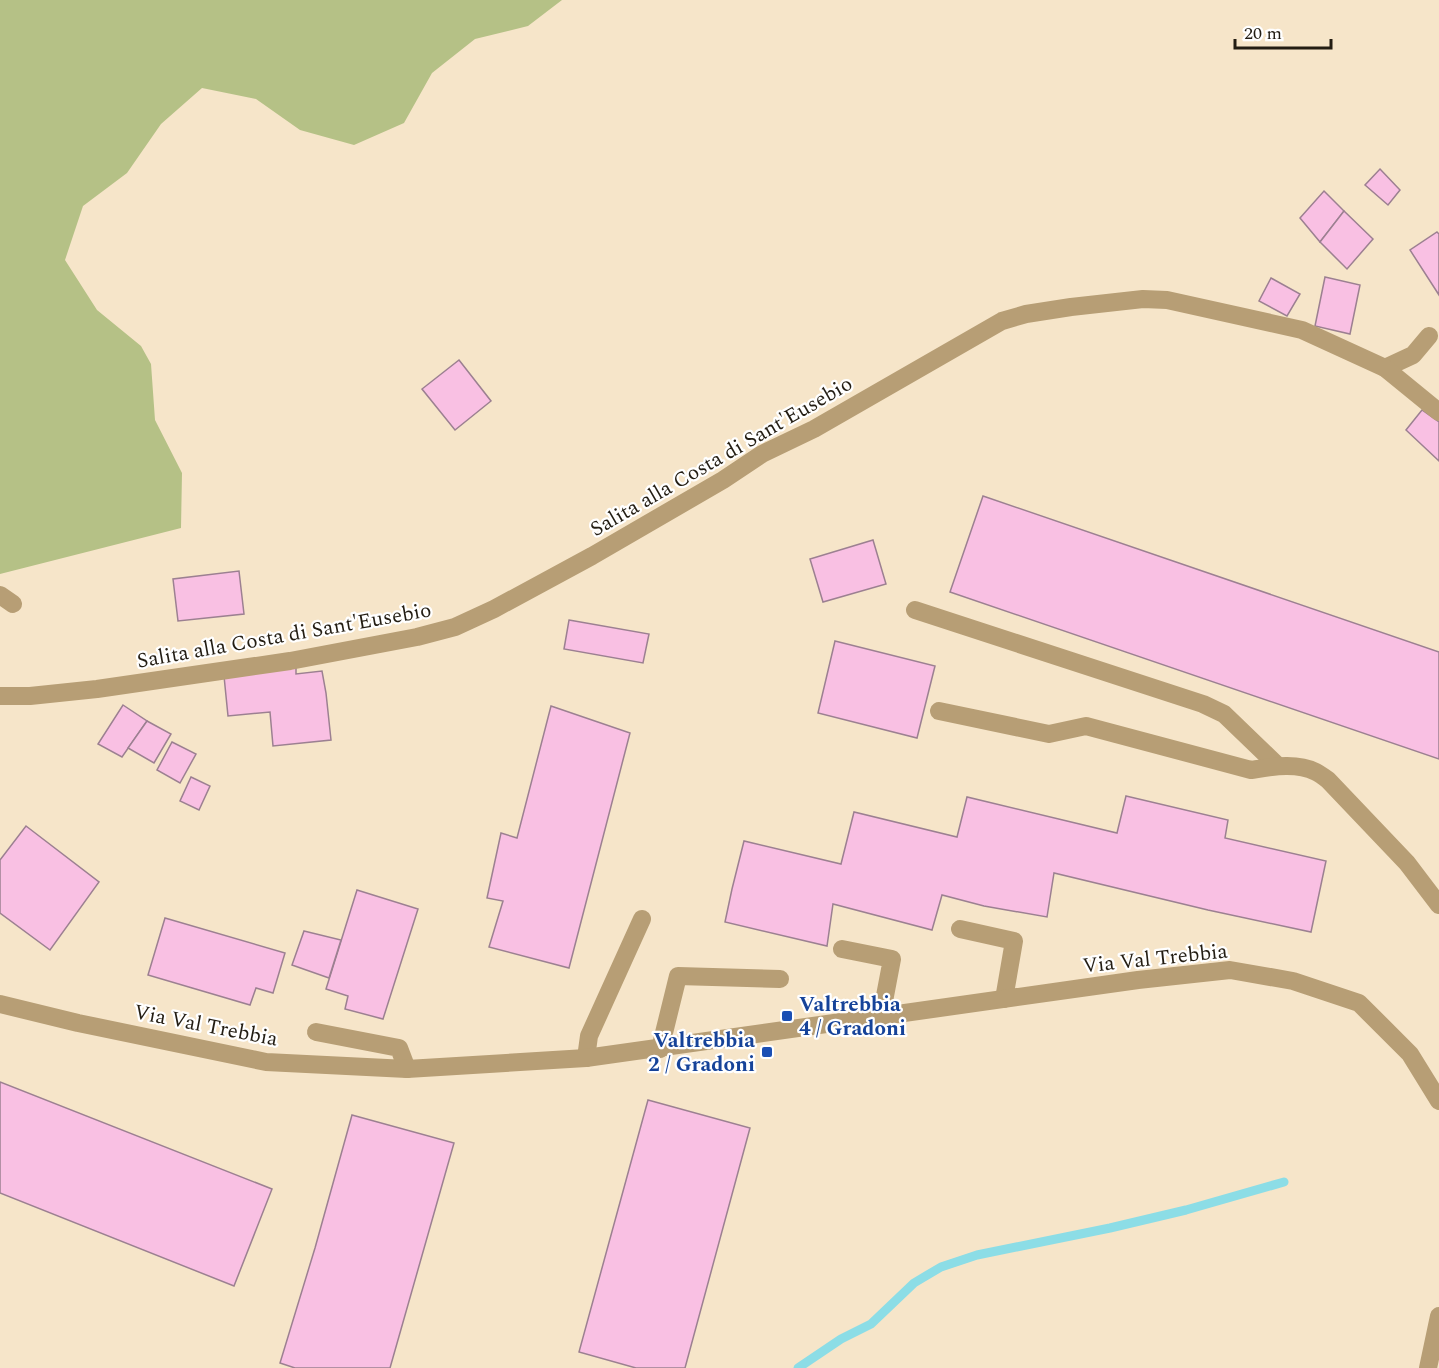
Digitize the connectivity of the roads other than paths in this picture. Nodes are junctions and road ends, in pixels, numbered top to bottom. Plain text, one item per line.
1 (1429, 336) dead end
2 (1385, 368) junction
3 (1439, 412) edge
4 (915, 610) dead end
5 (0, 696) edge
6 (939, 711) dead end
7 (1278, 766) junction
8 (1439, 905) edge
9 (642, 919) dead end
10 (960, 929) dead end
11 (842, 949) dead end
12 (780, 979) dead end
13 (1004, 999) junction
14 (0, 1004) edge
15 (881, 1017) junction
16 (316, 1032) dead end
17 (660, 1048) junction
18 (586, 1058) junction
19 (407, 1070) junction
20 (1439, 1101) edge
21 (1439, 1316) edge
22 (1428, 1368) edge

1 - 2 street
2 - 3 street, Salita alla Costa di Sant'Eusebio
2 - 5 street, Salita alla Costa di Sant'Eusebio
4 - 7 street
6 - 7 street
7 - 8 street
9 - 18 street
10 - 13 street
11 - 15 street
12 - 17 street
13 - 15 street, Via Val Trebbia
13 - 20 street, Via Val Trebbia
14 - 19 street, Via Val Trebbia
15 - 17 street, Via Val Trebbia
16 - 19 street
17 - 18 street, Via Val Trebbia
18 - 19 street, Via Val Trebbia
21 - 22 street

